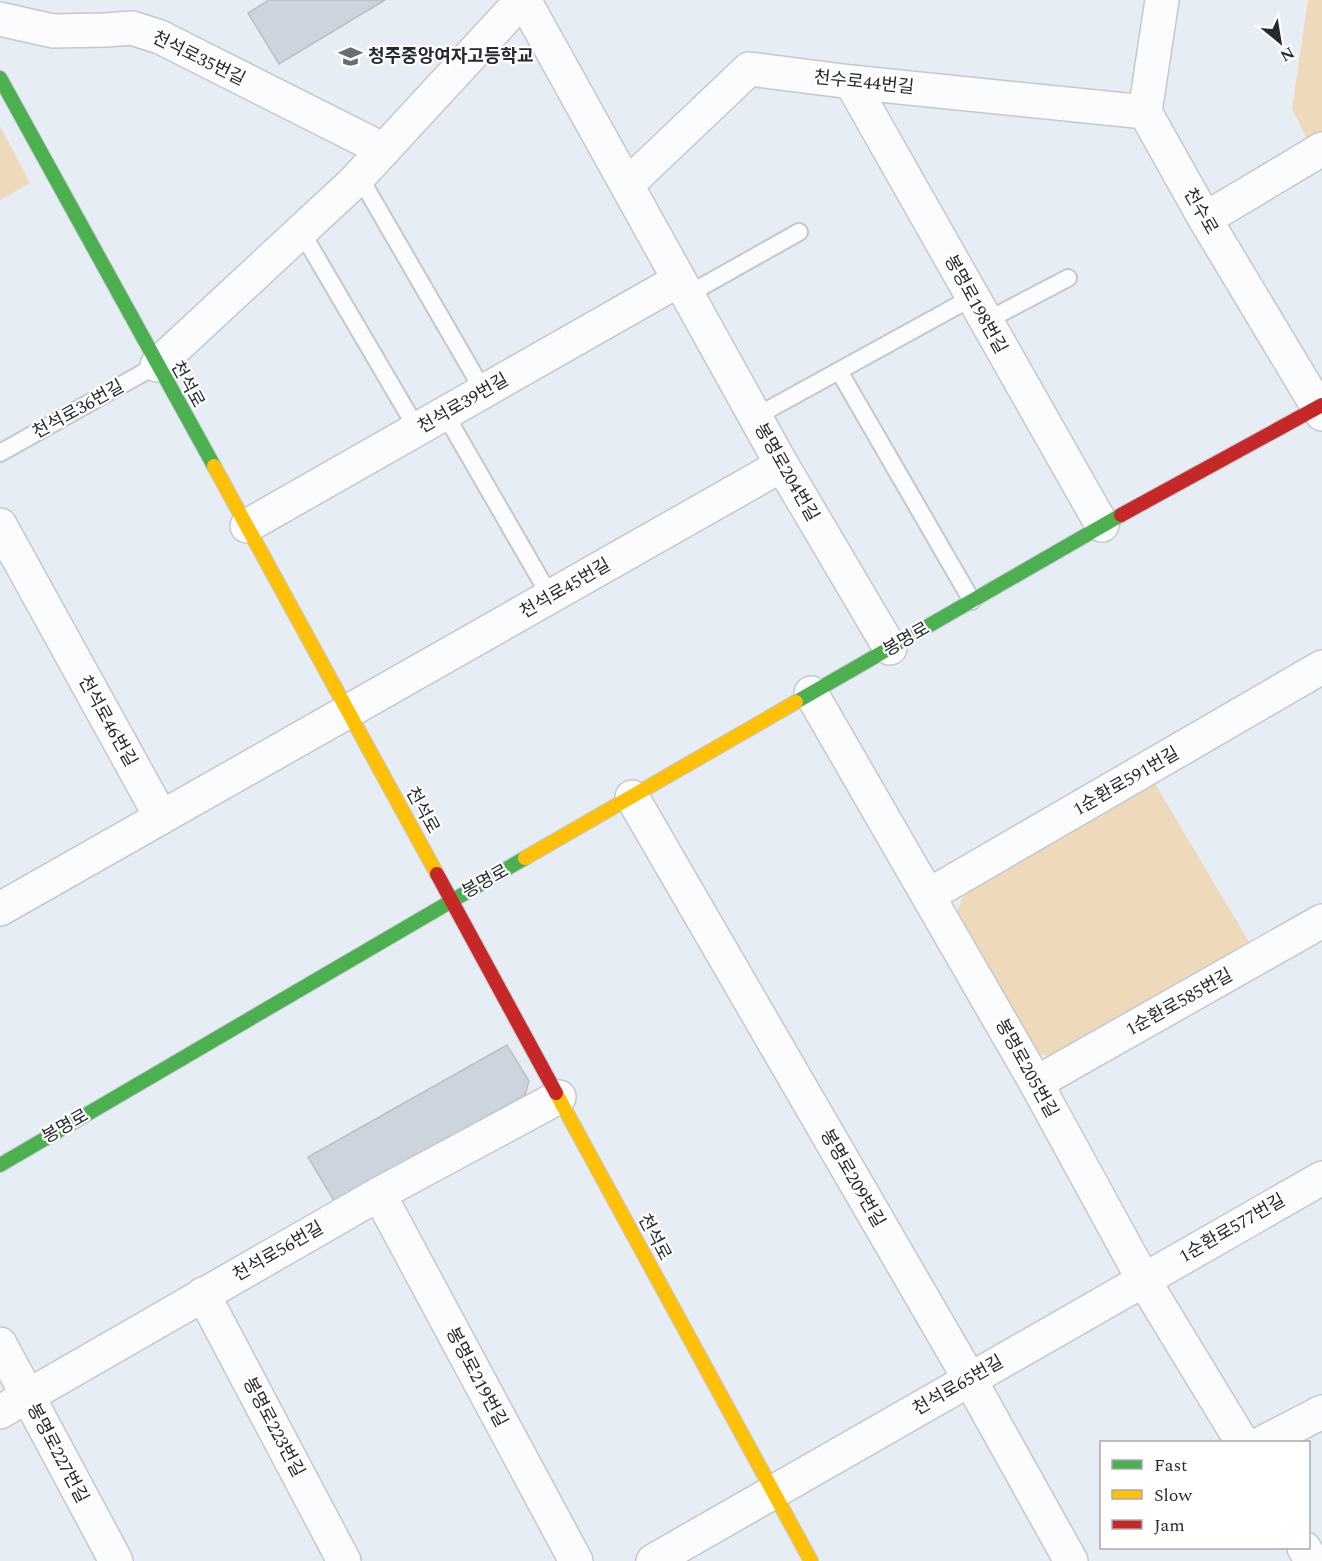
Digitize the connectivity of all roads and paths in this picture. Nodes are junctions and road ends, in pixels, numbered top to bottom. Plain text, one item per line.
1 (523, 0) edge
2 (1162, 0) edge
3 (0, 19) edge
4 (0, 78) edge
5 (851, 82) junction
6 (1145, 112) junction
7 (1322, 149) edge
8 (384, 150) junction
9 (359, 176) junction
10 (627, 184) junction
11 (1205, 219) junction
12 (301, 231) junction
13 (799, 232) dead end
14 (1068, 278) dead end
15 (683, 287) junction
16 (980, 309) junction
17 (157, 365) junction
18 (839, 371) junction
19 (484, 392) junction
20 (1321, 408) edge
21 (755, 417) junction
22 (431, 422) junction
23 (0, 453) edge
24 (782, 465) junction
25 (0, 525) edge
26 (1102, 525) junction
27 (247, 526) junction
28 (550, 596) junction
29 (972, 601) junction
30 (890, 648) junction
31 (1322, 667) edge
32 (812, 693) junction
33 (348, 712) junction
34 (632, 797) junction
35 (161, 817) junction
36 (929, 895) junction
37 (451, 900) junction
38 (2, 903) edge
39 (1322, 921) edge
40 (1036, 1083) junction
41 (559, 1097) junction
42 (0, 1165) edge
43 (1322, 1178) edge
44 (378, 1194) junction
45 (1143, 1279) junction
46 (204, 1294) junction
47 (0, 1344) edge
48 (969, 1378) junction
49 (14, 1404) edge
50 (1322, 1412) edge
51 (1241, 1441) edge
52 (1268, 1441) edge
53 (773, 1493) junction
54 (116, 1561) edge
55 (344, 1561) edge
56 (576, 1561) edge
57 (653, 1561) edge
58 (811, 1561) edge
59 (1071, 1561) edge

1 - 8 street
1 - 10 street, 봉명로204번길
2 - 6 street
3 - 8 street, 천석로35번길
4 - 17 street, 천석로
5 - 6 street, 천수로44번길
5 - 10 street, 천수로44번길
5 - 16 street, 봉명로198번길
6 - 11 street, 천수로
7 - 11 street
8 - 9 street
9 - 12 street
9 - 19 lane
10 - 15 street, 봉명로204번길
11 - 20 street, 천수로
12 - 17 street
12 - 22 lane
13 - 15 lane
14 - 16 lane
15 - 19 street, 천석로39번길
15 - 21 street, 봉명로204번길
16 - 18 lane
16 - 26 street, 봉명로198번길
17 - 23 lane, 천석로36번길
17 - 27 street, 천석로
18 - 21 lane
18 - 29 lane
19 - 22 street, 천석로39번길
20 - 26 street, 봉명로
21 - 24 street, 봉명로204번길
22 - 27 street, 천석로39번길
22 - 28 lane
24 - 28 street, 천석로45번길
24 - 30 street, 봉명로204번길
25 - 35 street, 천석로46번길
26 - 29 street, 봉명로
27 - 33 street, 천석로
28 - 33 street, 천석로45번길
29 - 30 street, 봉명로
30 - 32 street, 봉명로
31 - 36 street, 1순환로591번길
32 - 34 street, 봉명로
32 - 36 street, 봉명로205번길
33 - 35 street
33 - 37 street, 천석로
34 - 37 street, 봉명로
34 - 48 street, 봉명로209번길
35 - 38 street
36 - 40 street, 봉명로205번길
37 - 41 street, 천석로
37 - 42 street, 봉명로
39 - 40 street, 1순환로585번길
40 - 45 street, 봉명로205번길
41 - 44 street, 천석로56번길
41 - 53 street, 천석로
43 - 45 street, 1순환로577번길
44 - 46 street, 천석로56번길
44 - 56 street, 봉명로219번길
45 - 48 street, 천석로65번길
45 - 51 street, 봉명로205번길
46 - 49 street, 천석로56번길
46 - 55 street, 봉명로223번길
47 - 49 street, 봉명로227번길
48 - 53 street, 천석로65번길
48 - 59 street, 봉명로209번길
49 - 54 street, 봉명로227번길
50 - 52 street
53 - 57 street, 천석로65번길
53 - 58 street, 천석로

